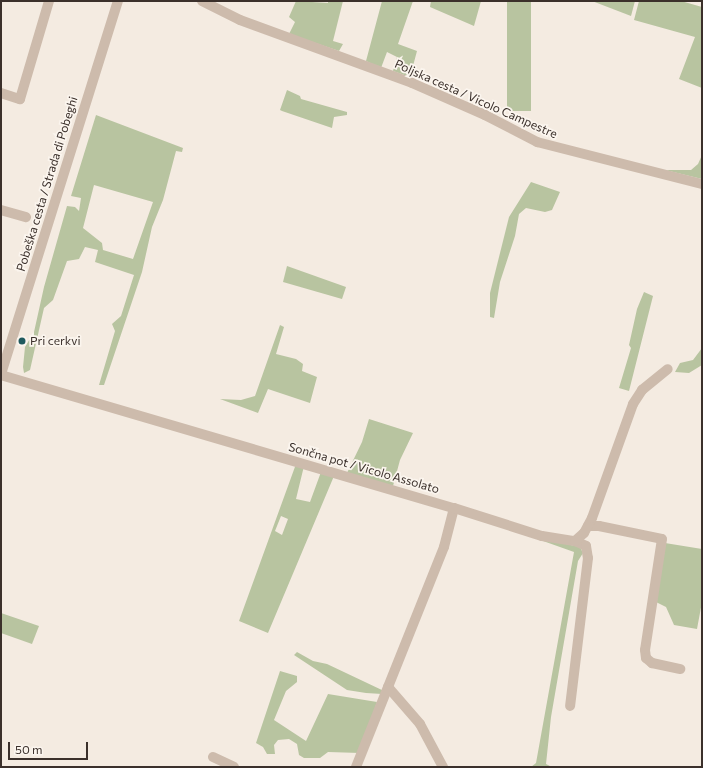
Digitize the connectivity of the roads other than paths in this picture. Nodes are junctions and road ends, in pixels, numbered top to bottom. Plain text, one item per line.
1 (49, 1) edge
2 (118, 1) edge
3 (202, 1) edge
4 (1, 93) edge
5 (702, 184) edge
6 (1, 210) edge
7 (26, 217) dead end
8 (668, 370) dead end
9 (1, 375) edge
10 (454, 508) junction
11 (588, 526) junction
12 (575, 541) junction
13 (680, 668) dead end
14 (388, 687) junction
15 (570, 706) dead end
16 (213, 756) dead end
17 (234, 767) edge
18 (356, 767) edge
19 (443, 767) edge

1 - 4 street
2 - 9 street, Pobeška cesta / Strada di Pobeghi
3 - 5 street, Poljska cesta / Vicolo Campestre
6 - 7 street
8 - 11 street
9 - 10 street, Sončna pot / Vicolo Assolato
10 - 12 street, Sončna pot / Vicolo Assolato
10 - 14 street
11 - 12 street
11 - 13 street
12 - 15 street
14 - 18 street
14 - 19 street
16 - 17 street

